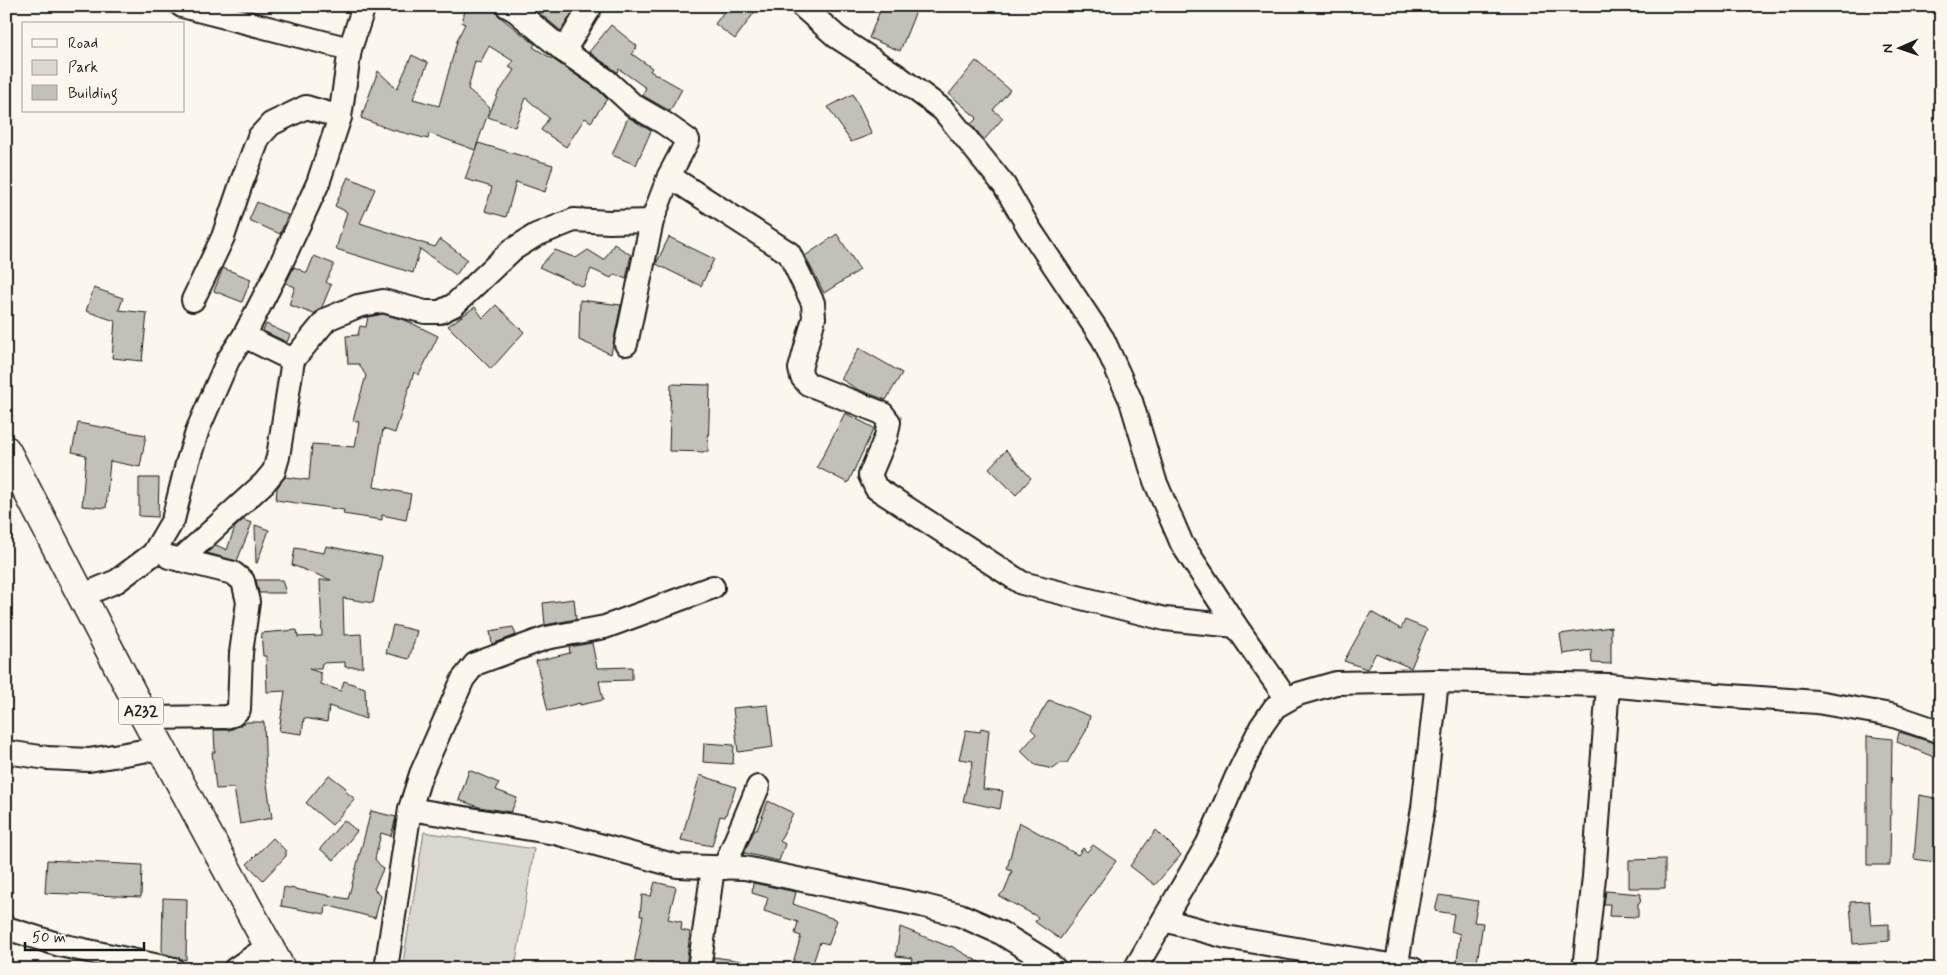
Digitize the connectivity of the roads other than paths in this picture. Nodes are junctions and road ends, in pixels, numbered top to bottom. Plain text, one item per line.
1 (182, 6) edge
2 (364, 6) edge
3 (507, 6) edge
4 (592, 6) edge
5 (802, 6) edge
6 (350, 49) junction
7 (564, 51) junction
8 (340, 117) junction
9 (669, 176) junction
10 (652, 221) junction
11 (193, 300) dead end
12 (244, 336) junction
13 (626, 344) dead end
14 (293, 360) junction
15 (6, 450) edge
16 (154, 554) junction
17 (180, 560) junction
18 (713, 587) dead end
19 (81, 596) junction
20 (1236, 626) junction
21 (1437, 681) junction
22 (1608, 685) junction
23 (1286, 699) junction
24 (145, 718) junction
25 (1941, 732) edge
26 (161, 748) junction
27 (6, 752) edge
28 (758, 787) dead end
29 (410, 809) junction
30 (718, 868) junction
31 (1164, 920) junction
32 (6, 928) edge
33 (275, 957) edge
34 (1402, 968) edge
35 (173, 969) edge
36 (235, 969) edge
37 (386, 969) edge
38 (699, 969) edge
39 (1055, 969) edge
40 (1135, 969) edge
41 (1584, 969) edge

1 - 6 street
2 - 6 street
3 - 7 street
4 - 7 street
5 - 20 street
6 - 8 street
7 - 9 street
8 - 11 street
8 - 12 street
9 - 10 street
9 - 20 street
10 - 13 street
10 - 14 street
12 - 14 street
12 - 16 street
14 - 17 street
15 - 19 main road, A232
16 - 17 street
16 - 19 street
17 - 24 street
18 - 29 street
19 - 24 main road, A232
20 - 23 street
21 - 22 street
21 - 23 street
21 - 34 street
22 - 25 street
22 - 41 street
23 - 31 street
24 - 26 main road, A232
26 - 27 street
26 - 33 main road, A232
28 - 30 street
29 - 30 street
29 - 37 street
30 - 38 street
30 - 39 street
31 - 34 street
31 - 40 street
32 - 35 street
33 - 36 street

